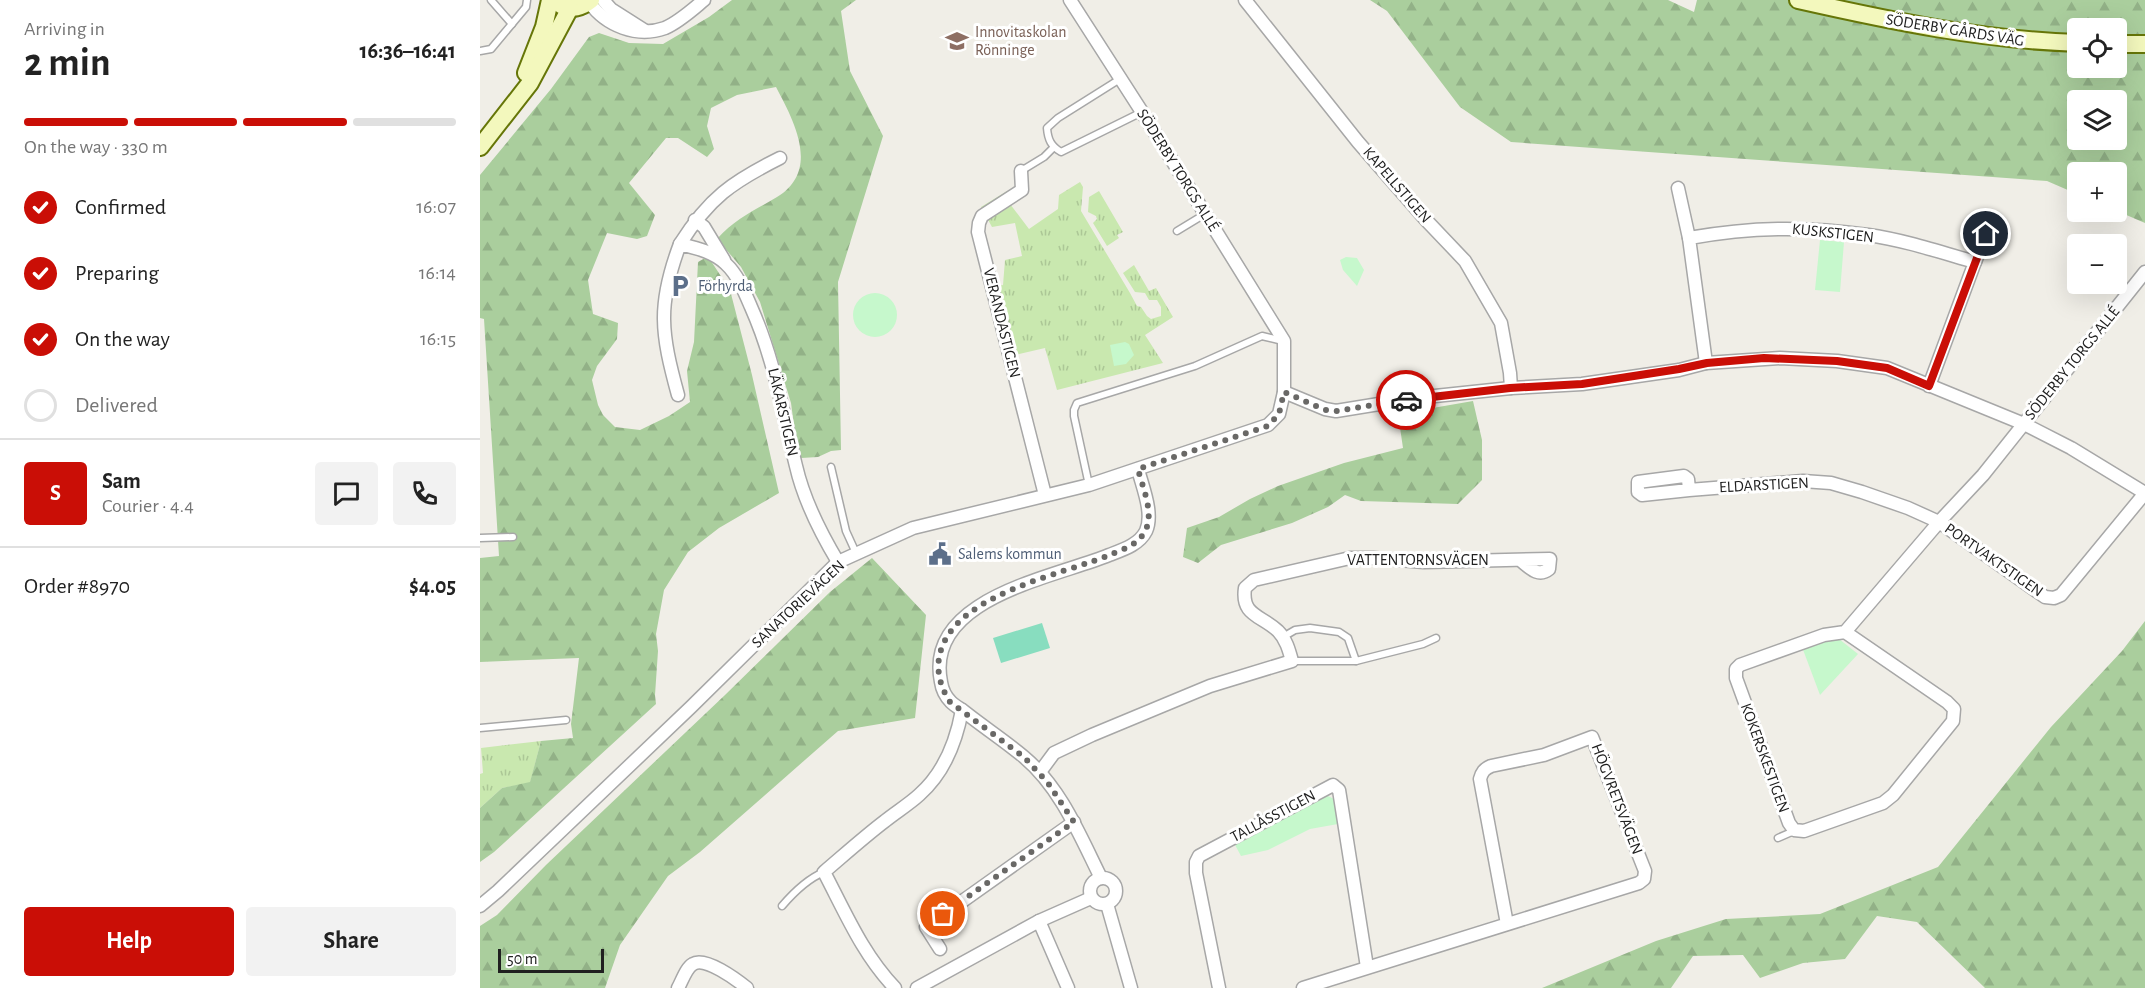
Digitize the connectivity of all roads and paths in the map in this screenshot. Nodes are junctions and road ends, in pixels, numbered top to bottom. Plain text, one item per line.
1 (490, 0) edge
2 (527, 0) edge
3 (550, 0) edge
4 (704, 0) edge
5 (1070, 0) edge
6 (1245, 0) edge
7 (1798, 0) edge
8 (594, 1) edge
9 (563, 4) edge
10 (512, 24) junction
11 (2067, 43) edge
12 (2127, 44) edge
13 (2145, 44) edge
14 (480, 51) edge
15 (1120, 79) junction
16 (514, 104) junction
17 (1142, 112) junction
18 (480, 147) edge
19 (1053, 148) junction
20 (780, 158) dead end
21 (1021, 171) joint
22 (1678, 189) dead end
23 (1205, 214) junction
24 (695, 220) junction
25 (1988, 228) dead end
26 (1177, 231) dead end
27 (1689, 238) junction
28 (680, 244) junction
29 (1975, 262) junction
30 (726, 263) junction
31 (2145, 272) edge
32 (1284, 341) junction
33 (1707, 363) junction
34 (1929, 386) junction
35 (1510, 388) junction
36 (1284, 392) junction
37 (678, 395) dead end
38 (2024, 424) junction
39 (831, 467) dead end
40 (1138, 469) junction
41 (1089, 485) junction
42 (1689, 490) dead end
43 (2145, 493) edge
44 (1046, 495) junction
45 (1939, 522) junction
46 (513, 537) dead end
47 (480, 538) edge
48 (856, 553) junction
49 (1520, 560) dead end
50 (838, 562) junction
51 (1845, 632) junction
52 (1283, 637) junction
53 (1436, 638) dead end
54 (1292, 661) junction
55 (1356, 661) junction
56 (962, 710) junction
57 (566, 720) dead end
58 (480, 728) edge
59 (1040, 772) junction
60 (1074, 822) junction
61 (1794, 830) junction
62 (1778, 838) dead end
63 (824, 872) junction
64 (1101, 878) junction
65 (1091, 898) junction
66 (1107, 904) junction
67 (480, 906) edge
68 (782, 906) dead end
69 (1039, 921) junction
70 (1507, 924) junction
71 (940, 949) dead end
72 (1367, 967) junction
73 (678, 988) edge
74 (747, 988) edge
75 (895, 988) edge
76 (917, 988) edge
77 (1068, 988) edge
78 (1131, 988) edge
79 (1219, 988) edge
80 (1303, 988) edge

1 - 10 lane
2 - 10 lane
3 - 16 main road
4 - 8 street
5 - 15 street, SÖDERBY TORGS ALLÉ
6 - 35 street, KAPELLSTIGEN
7 - 11 main road, SÖDERBY GÅRDS VÄG
8 - 9 main road
9 - 16 main road
10 - 14 lane
12 - 13 main road
15 - 17 street, SÖDERBY TORGS ALLÉ
15 - 19 lane
16 - 18 main road
17 - 19 lane
17 - 23 street, SÖDERBY TORGS ALLÉ
19 - 21 lane
20 - 24 street
21 - 44 street, VERANDASTIGEN
22 - 27 street
23 - 26 lane
23 - 32 street, SÖDERBY TORGS ALLÉ
24 - 28 street
24 - 30 street, LÄKARSTIGEN
25 - 29 street
27 - 29 street, KUSKSTIGEN
27 - 33 street
28 - 30 street, LÄKARSTIGEN
28 - 37 street
29 - 34 street
30 - 50 street, LÄKARSTIGEN
31 - 38 street, SÖDERBY TORGS ALLÉ
32 - 36 street
32 - 41 lane
33 - 34 street, SÖDERBY TORGS ALLÉ
33 - 35 street, SÖDERBY TORGS ALLÉ
34 - 38 street, SÖDERBY TORGS ALLÉ
35 - 36 street, SÖDERBY TORGS ALLÉ
36 - 40 street, SANATORIEVÄGEN
38 - 43 street, PORTVAKTSTIGEN
38 - 45 street
39 - 48 lane
40 - 41 street, SANATORIEVÄGEN
40 - 56 street
41 - 44 street, SANATORIEVÄGEN
42 - 45 street, ELDARSTIGEN
43 - 45 street, PORTVAKTSTIGEN
44 - 48 street, SANATORIEVÄGEN
45 - 51 street
46 - 47 lane
48 - 50 street, SANATORIEVÄGEN
49 - 52 street, VATTENTORNSVÄGEN
50 - 67 street, SANATORIEVÄGEN
51 - 61 street, KOKERSKESTIGEN
51 - 61 street, KOKERSKESTIGEN
52 - 54 street
52 - 55 lane
53 - 55 lane
54 - 55 lane
54 - 59 street
56 - 59 street
56 - 63 street
57 - 58 lane
59 - 60 street
60 - 64 street
60 - 71 street
61 - 62 lane
63 - 68 lane
63 - 75 street
64 - 65 street
64 - 66 street
65 - 66 street
65 - 69 street
66 - 78 street
69 - 76 street
69 - 77 street
70 - 70 street, HÖGVRETSVÄGEN
70 - 72 street, HÖGVRETSVÄGEN
72 - 79 street, TALLÅSSTIGEN
72 - 80 street, HÖGVRETSVÄGEN
73 - 74 street

